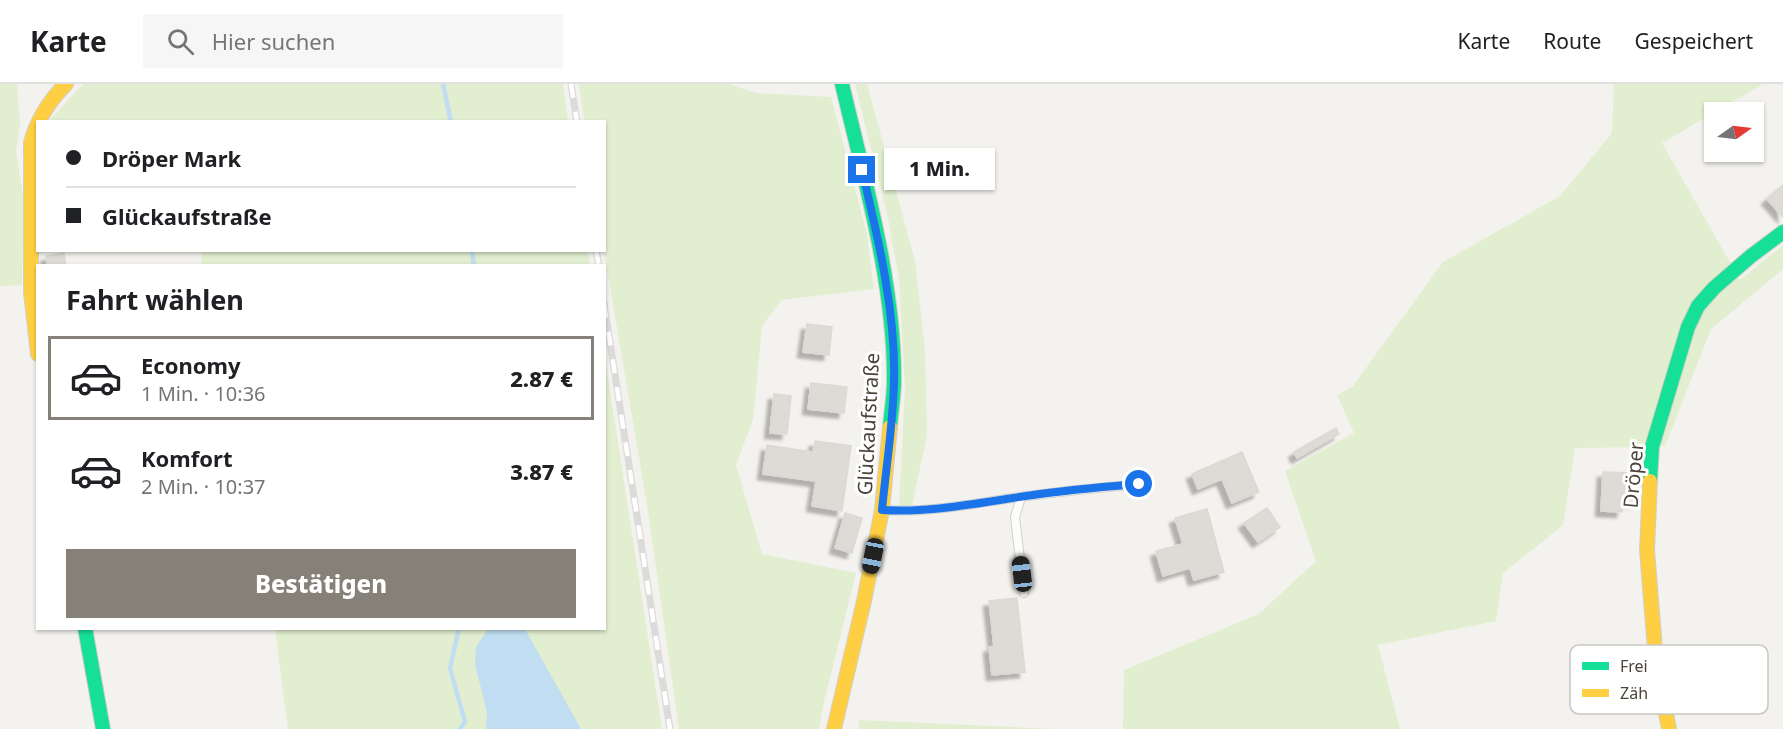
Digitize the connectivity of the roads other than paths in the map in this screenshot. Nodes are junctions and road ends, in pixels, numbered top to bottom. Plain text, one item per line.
1 (66, 84) edge
2 (842, 84) edge
3 (38, 120) edge
4 (36, 124) edge
5 (1783, 232) edge
6 (36, 336) edge
7 (1139, 484) dead end
8 (1021, 497) junction
9 (882, 510) junction
10 (1024, 593) dead end
11 (85, 630) edge
12 (1655, 645) edge
13 (1666, 714) edge
14 (103, 729) edge
15 (834, 729) edge
16 (1669, 729) edge

1 - 3 street
2 - 9 street, Glückaufstraße
4 - 6 street
5 - 12 street, Dröper
7 - 8 lane
8 - 9 lane
8 - 10 lane
9 - 15 street, Glückaufstraße
11 - 14 street
13 - 16 street, Dröper

